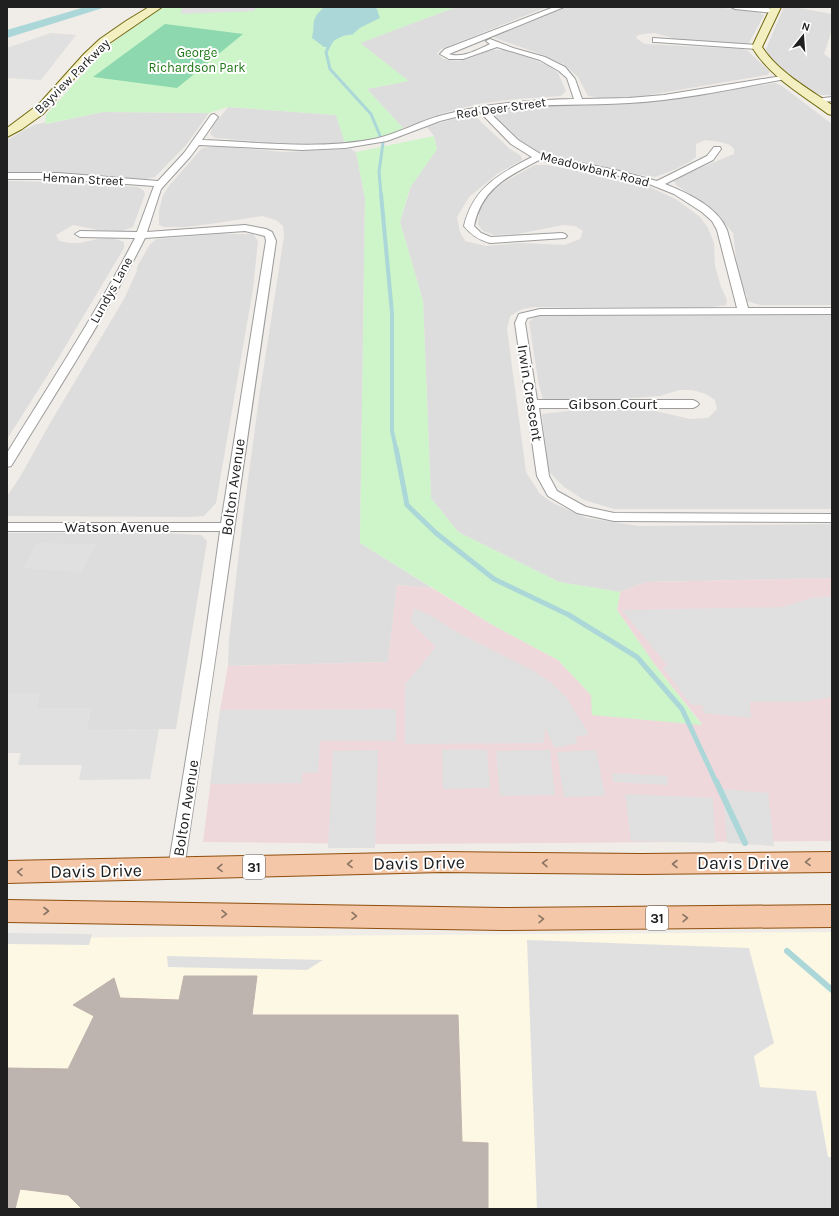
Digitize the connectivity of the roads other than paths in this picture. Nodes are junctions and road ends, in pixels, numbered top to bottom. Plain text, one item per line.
1 (158, 7) edge
2 (560, 7) edge
3 (735, 7) edge
4 (775, 9) edge
5 (488, 36) junction
6 (656, 40) dead end
7 (497, 44) junction
8 (758, 47) junction
9 (785, 77) junction
10 (832, 99) edge
11 (579, 101) junction
12 (816, 101) junction
13 (481, 109) junction
14 (832, 111) edge
15 (214, 117) dead end
16 (7, 133) edge
17 (196, 142) junction
18 (717, 149) dead end
19 (538, 157) junction
20 (7, 176) edge
21 (160, 184) junction
22 (657, 184) junction
23 (80, 234) dead end
24 (141, 235) junction
25 (562, 236) dead end
26 (743, 311) junction
27 (832, 311) edge
28 (532, 404) junction
29 (694, 404) dead end
30 (7, 463) edge
31 (832, 518) edge
32 (7, 527) edge
33 (227, 527) junction
34 (832, 862) edge
35 (176, 869) junction
36 (7, 872) edge
37 (7, 911) edge
38 (832, 916) edge

1 - 16 street, Bayview Parkway
2 - 5 street
3 - 4 street
4 - 8 street
5 - 7 street
5 - 7 street
6 - 8 street
7 - 11 street
8 - 9 street
9 - 11 street, Red Deer Street
9 - 12 street
10 - 12 street
11 - 13 street, Red Deer Street
12 - 14 street
13 - 17 street, Red Deer Street
13 - 19 street, Meadowbank Road
15 - 17 street, Lundys Lane
17 - 21 street, Lundys Lane
18 - 22 street
19 - 22 street, Meadowbank Road
19 - 25 street
20 - 21 street, Heman Street
21 - 24 street, Lundys Lane
22 - 26 street, Meadowbank Road
23 - 24 street
24 - 30 street, Lundys Lane
24 - 33 street, Bolton Avenue
26 - 27 street, Irwin Crescent
26 - 28 street, Irwin Crescent
28 - 29 street, Gibson Court
28 - 31 street, Irwin Crescent
32 - 33 street, Watson Avenue
33 - 35 street, Bolton Avenue
34 -> 35 main road, Davis Drive / 31
35 -> 36 main road, Davis Drive / 31
37 -> 38 main road, 31

